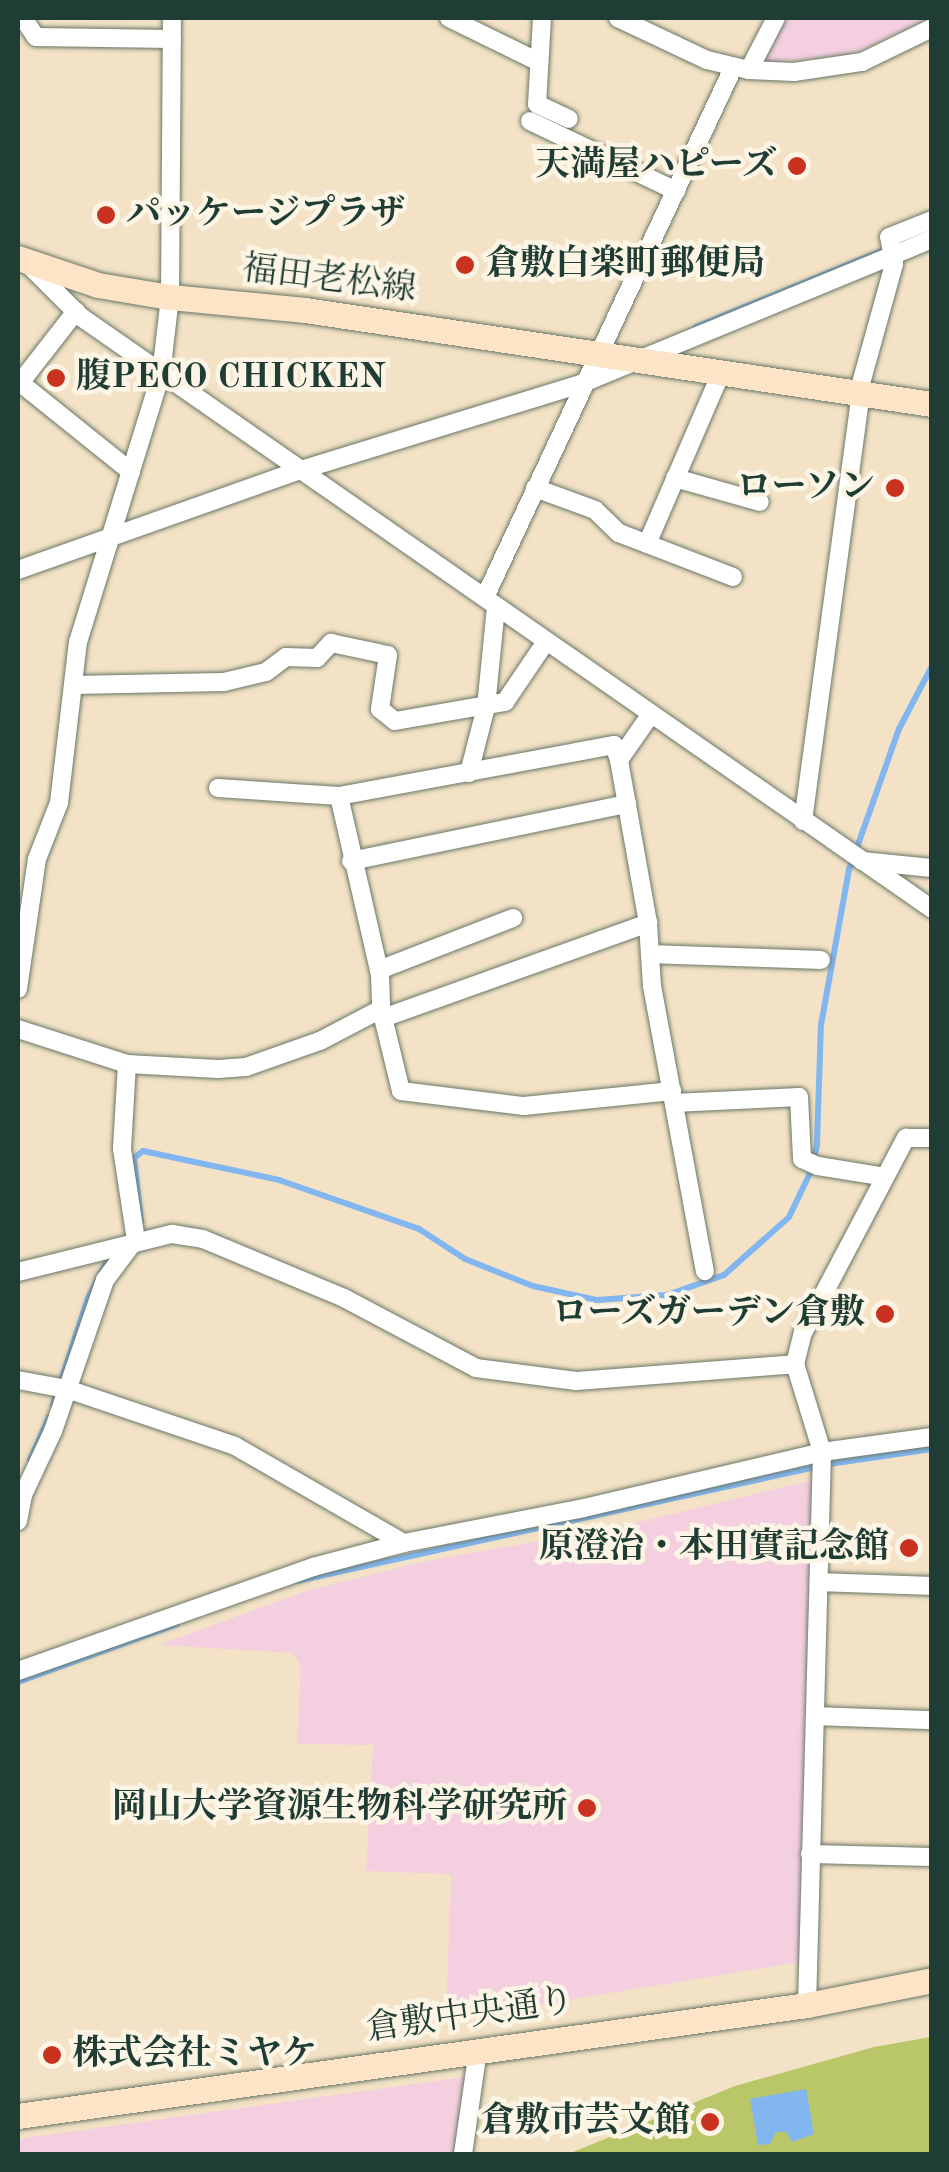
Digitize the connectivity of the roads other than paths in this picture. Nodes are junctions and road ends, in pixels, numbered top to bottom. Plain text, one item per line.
1 (23, 18) edge
2 (172, 18) edge
3 (450, 18) edge
4 (542, 18) edge
5 (618, 18) edge
6 (776, 18) edge
7 (932, 28) edge
8 (172, 38) junction
9 (539, 62) junction
10 (741, 69) junction
11 (568, 119) dead end
12 (530, 121) dead end
13 (676, 191) junction
14 (932, 220) edge
15 (932, 238) edge
16 (893, 248) junction
17 (22, 261) edge
18 (170, 297) junction
19 (76, 311) junction
20 (596, 354) junction
21 (636, 359) junction
22 (161, 374) junction
23 (721, 374) junction
24 (19, 382) edge
25 (583, 383) junction
26 (860, 394) junction
27 (932, 404) edge
28 (301, 470) junction
29 (131, 472) junction
30 (675, 478) junction
31 (535, 488) junction
32 (760, 502) dead end
33 (112, 536) junction
34 (647, 544) junction
35 (18, 570) edge
36 (733, 577) dead end
37 (490, 602) junction
38 (546, 642) junction
39 (73, 685) junction
40 (486, 707) junction
41 (651, 714) junction
42 (619, 760) junction
43 (469, 772) junction
44 (218, 788) dead end
45 (339, 796) junction
46 (627, 804) junction
47 (803, 821) junction
48 (856, 857) junction
49 (27, 859) edge
50 (352, 860) junction
51 (932, 868) edge
52 (932, 909) edge
53 (513, 918) dead end
54 (648, 923) junction
55 (650, 954) junction
56 (821, 960) dead end
57 (379, 970) junction
58 (18, 990) edge
59 (382, 1014) junction
60 (18, 1029) edge
61 (128, 1064) junction
62 (673, 1097) junction
63 (932, 1138) edge
64 (885, 1178) junction
65 (136, 1241) junction
66 (705, 1271) dead end
67 (18, 1272) edge
68 (796, 1364) junction
69 (18, 1380) edge
70 (61, 1388) junction
71 (932, 1436) edge
72 (822, 1461) junction
73 (18, 1521) edge
74 (404, 1542) junction
75 (819, 1582) junction
76 (932, 1586) edge
77 (18, 1670) edge
78 (814, 1716) junction
79 (932, 1720) edge
80 (810, 1854) junction
81 (932, 1857) edge
82 (932, 1980) edge
83 (806, 2006) junction
84 (478, 2050) junction
85 (18, 2116) edge
86 (463, 2154) edge

1 - 8 street
2 - 8 street
3 - 9 street
4 - 9 street
5 - 10 street
6 - 10 street
7 - 10 street
8 - 18 street
9 - 11 street
10 - 13 street
12 - 13 street
13 - 20 street
14 - 16 street
15 - 16 street
16 - 21 street
16 - 26 street
17 - 18 street, 福田老松線
17 - 19 street
18 - 20 street, 福田老松線
18 - 22 street
19 - 22 street
19 - 24 street
20 - 21 street, 福田老松線
20 - 25 street
21 - 23 street, 福田老松線
21 - 25 street
22 - 28 street
22 - 29 street
23 - 26 street, 福田老松線
23 - 30 street
24 - 29 street
25 - 28 street
25 - 31 street
26 - 27 street, 福田老松線
26 - 47 street
28 - 33 street
28 - 37 street
29 - 33 street
30 - 32 street
30 - 34 street
31 - 34 street
31 - 37 street
33 - 35 street
33 - 39 street
34 - 36 street
37 - 38 street
37 - 40 street
38 - 40 street
38 - 41 street
39 - 40 street
39 - 49 street
40 - 43 street
41 - 42 street
41 - 47 street
42 - 43 street
42 - 46 street
43 - 45 street
44 - 45 street
45 - 50 street
46 - 50 street
46 - 54 street
47 - 48 street
48 - 51 street
48 - 52 street
49 - 58 street
50 - 57 street
53 - 57 street
54 - 55 street
54 - 59 street
55 - 56 street
55 - 62 street
57 - 59 street
59 - 61 street
59 - 62 street
60 - 61 street
61 - 65 street
62 - 64 street
62 - 66 street
63 - 64 street
64 - 68 street
65 - 67 street
65 - 68 street
65 - 70 street
68 - 72 street
69 - 70 street
70 - 73 street
70 - 74 street
71 - 72 street
72 - 74 street
72 - 75 street
74 - 77 street
75 - 76 street
75 - 78 street
78 - 79 street
78 - 80 street
80 - 81 street
80 - 83 street
82 - 83 street, 倉敷中央通り
83 - 84 street, 倉敷中央通り
84 - 85 street, 倉敷中央通り
84 - 86 street

